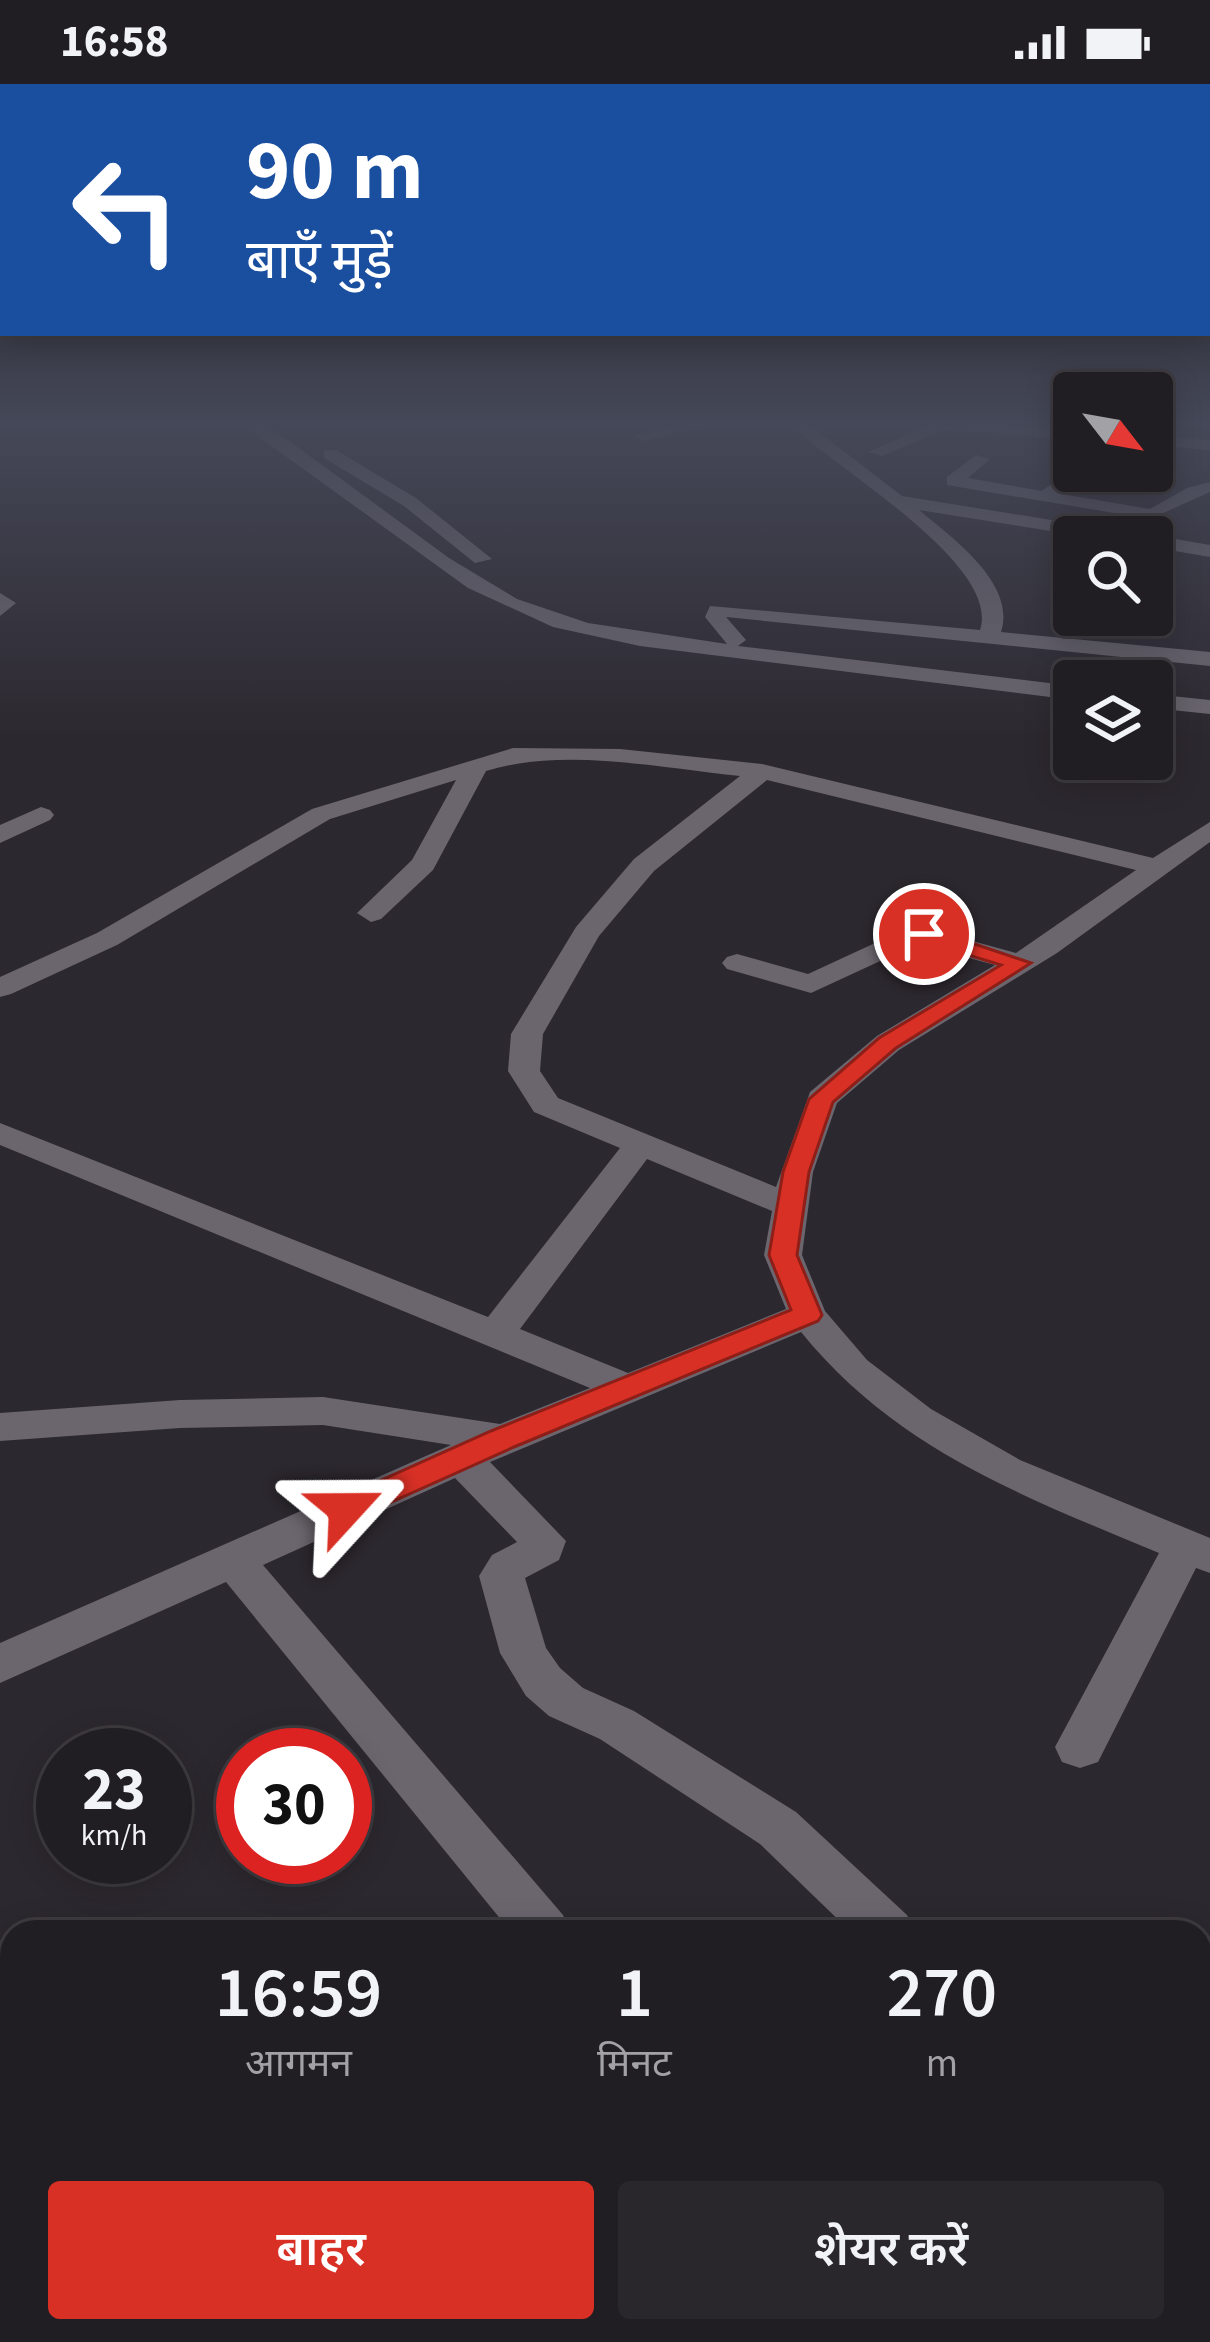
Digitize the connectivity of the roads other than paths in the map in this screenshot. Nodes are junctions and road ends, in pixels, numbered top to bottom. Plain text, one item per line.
1 (394, 528) edge
2 (444, 528) edge
3 (927, 528) edge
4 (1173, 544) edge
5 (1210, 550) edge
6 (0, 599) edge
7 (0, 610) edge
8 (988, 637) junction
9 (735, 640) junction
10 (1210, 659) edge
11 (1053, 678) edge
12 (1053, 690) edge
13 (1173, 690) edge
14 (1210, 694) edge
15 (1173, 703) edge
16 (1210, 707) edge
17 (477, 765) junction
18 (762, 771) junction
19 (40, 815) dead end
20 (1210, 830) edge
21 (0, 835) edge
22 (1156, 867) junction
23 (371, 913) dead end
24 (737, 963) dead end
25 (1020, 963) junction
26 (0, 988) edge
27 (0, 1133) edge
28 (640, 1144) junction
29 (791, 1206) junction
30 (808, 1315) junction
31 (495, 1335) junction
32 (628, 1388) junction
33 (0, 1427) edge
34 (482, 1449) junction
35 (1198, 1551) edge
36 (232, 1560) junction
37 (0, 1664) edge
38 (1080, 1747) dead end
39 (534, 1920) edge
40 (875, 1920) edge

1 - 12 street
2 - 9 street
3 - 8 street
4 - 5 street
6 - 7 street
8 - 9 street
8 - 10 street
9 - 11 street
13 - 14 street
15 - 16 street
17 - 18 street
17 - 23 street
17 - 26 street
18 - 22 street
18 - 28 street
19 - 21 street
20 - 22 street
22 - 25 street
24 - 25 street
25 - 29 street
27 - 31 street
28 - 29 street
28 - 31 street
29 - 30 street
30 - 32 street
30 - 35 street
31 - 32 street
32 - 34 street
33 - 34 street
34 - 36 street
34 - 40 street
35 - 38 street
36 - 37 street
36 - 39 street

